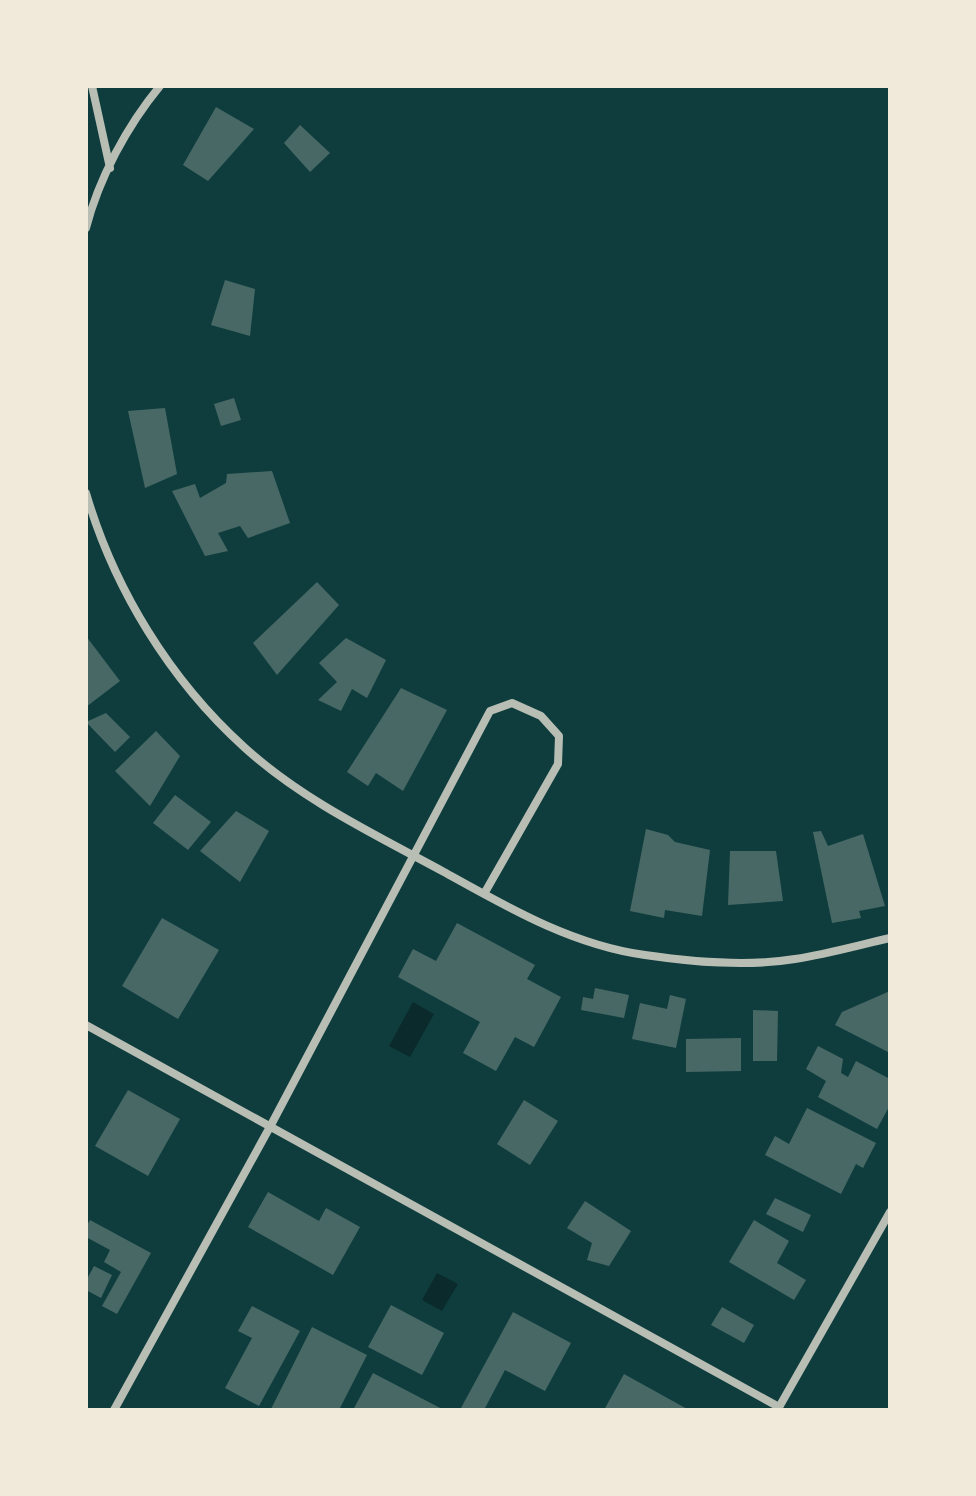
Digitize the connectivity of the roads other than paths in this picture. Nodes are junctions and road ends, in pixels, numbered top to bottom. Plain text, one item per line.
1 (92, 86) edge
2 (160, 86) edge
3 (110, 169) junction
4 (86, 228) edge
5 (86, 493) edge
6 (412, 855) junction
7 (484, 894) junction
8 (890, 938) edge
9 (86, 1025) edge
10 (271, 1125) junction
11 (890, 1212) edge
12 (778, 1408) edge
13 (114, 1410) edge

1 - 3 street
2 - 3 street
3 - 4 street
5 - 6 street
6 - 7 street
6 - 7 street
6 - 10 street
7 - 8 street
9 - 10 street
10 - 12 street
10 - 13 street
11 - 12 street

